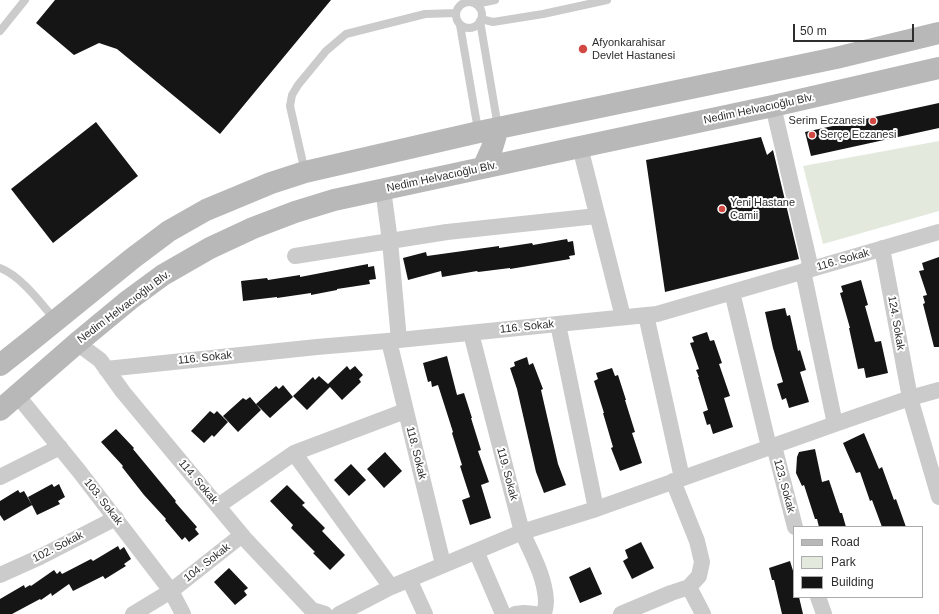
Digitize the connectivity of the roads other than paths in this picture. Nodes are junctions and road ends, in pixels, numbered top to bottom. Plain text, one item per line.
1 (25, 0) edge
2 (495, 0) edge
3 (607, 0) edge
4 (476, 4) junction
5 (456, 12) junction
6 (480, 20) junction
7 (460, 25) junction
8 (0, 31) edge
9 (939, 33) edge
10 (939, 68) edge
11 (773, 106) junction
12 (488, 130) junction
13 (580, 147) junction
14 (483, 168) junction
15 (305, 172) junction
16 (383, 189) junction
17 (597, 216) junction
18 (939, 232) edge
19 (390, 241) junction
20 (882, 248) junction
21 (295, 256) dead end
22 (0, 268) edge
23 (807, 270) junction
24 (732, 292) junction
25 (646, 315) junction
26 (623, 317) junction
27 (56, 320) junction
28 (558, 324) junction
29 (471, 333) junction
30 (394, 341) junction
31 (77, 343) junction
32 (0, 365) edge
33 (106, 369) junction
34 (939, 390) edge
35 (17, 395) junction
36 (910, 398) junction
37 (0, 410) edge
38 (406, 411) junction
39 (835, 424) junction
40 (771, 446) junction
41 (60, 447) junction
42 (294, 453) junction
43 (0, 477) edge
44 (678, 479) junction
45 (939, 497) edge
46 (218, 506) junction
47 (596, 509) junction
48 (116, 518) junction
49 (795, 526) edge
50 (522, 532) junction
51 (242, 535) junction
52 (476, 551) junction
53 (443, 564) junction
54 (0, 574) edge
55 (409, 579) junction
56 (391, 587) junction
57 (689, 587) junction
58 (171, 591) junction
59 (818, 598) edge
60 (316, 613) edge
61 (133, 614) edge
62 (183, 614) edge
63 (339, 614) edge
64 (424, 614) edge
65 (503, 614) edge
66 (515, 614) edge
67 (535, 614) edge
68 (544, 614) edge
69 (621, 614) edge
70 (703, 614) edge
71 (824, 614) edge

1 - 8 lane
2 - 4 lane
3 - 6 lane
4 - 5 lane
4 - 6 lane
5 - 7 lane
5 - 15 lane
6 - 7 lane
6 - 12 lane
7 - 12 lane
9 - 12 main road
10 - 11 main road, Nedim Helvacıoğlu Blv.
11 - 13 main road, Nedim Helvacıoğlu Blv.
11 - 23 street
12 - 14 main road
12 - 15 main road
13 - 14 main road, Nedim Helvacıoğlu Blv.
13 - 17 street
14 - 16 main road, Nedim Helvacıoğlu Blv.
15 - 27 main road
16 - 19 street, 118. Sokak
16 - 31 main road, Nedim Helvacıoğlu Blv.
17 - 19 street
17 - 26 street
18 - 20 street, 116. Sokak
19 - 21 street
19 - 30 street, 118. Sokak
20 - 23 street, 116. Sokak
20 - 36 street, 124. Sokak
22 - 27 lane
23 - 24 street, 116. Sokak
23 - 39 street
24 - 25 street, 116. Sokak
24 - 40 street, 123. Sokak
25 - 26 street, 116. Sokak
25 - 44 street
26 - 28 street, 116. Sokak
27 - 32 main road
28 - 29 street, 116. Sokak
28 - 47 street
29 - 30 street, 116. Sokak
29 - 50 street, 119. Sokak
30 - 33 street, 116. Sokak
30 - 38 street, 118. Sokak
31 - 33 street, 114. Sokak
31 - 35 main road, Nedim Helvacıoğlu Blv.
33 - 46 street, 114. Sokak
34 - 36 street
35 - 37 main road, Nedim Helvacıoğlu Blv.
35 - 41 street, 103. Sokak
36 - 39 street
36 - 45 street, 124. Sokak
38 - 42 street
38 - 53 street, 118. Sokak
39 - 40 street
40 - 44 street
40 - 49 street, 123. Sokak
41 - 43 street
41 - 48 street, 103. Sokak
42 - 46 street
42 - 56 street
44 - 47 street
44 - 57 street
46 - 51 street, 114. Sokak
47 - 50 street
48 - 54 street, 102. Sokak
48 - 58 street, 103. Sokak
50 - 52 street
50 - 68 street, 119. Sokak
51 - 58 street, 104. Sokak
51 - 60 street, 114. Sokak
52 - 53 street
52 - 65 street
53 - 55 street
55 - 56 street
55 - 64 street
56 - 63 street
57 - 69 street
57 - 70 street
58 - 61 street, 104. Sokak
58 - 62 street, 103. Sokak
59 - 71 street
66 - 67 street

